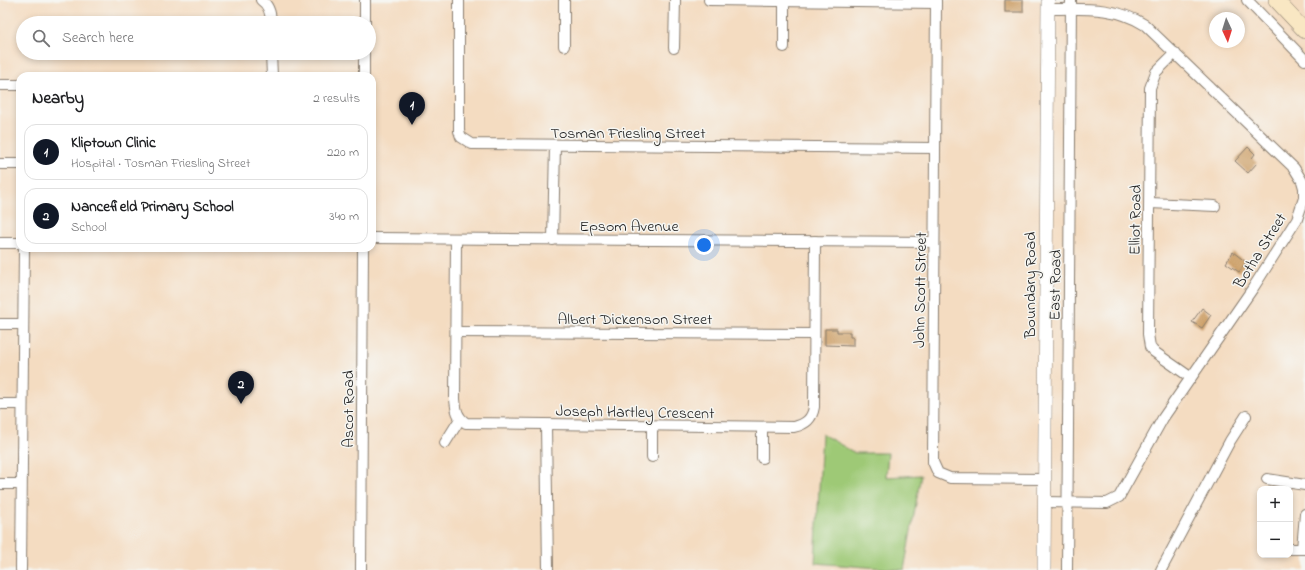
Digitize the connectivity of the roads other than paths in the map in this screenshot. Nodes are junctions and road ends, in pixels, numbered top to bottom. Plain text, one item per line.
1 (261, 0) edge
2 (365, 0) edge
3 (459, 0) edge
4 (564, 0) edge
5 (675, 0) edge
6 (709, 0) edge
7 (1247, 0) edge
8 (784, 1) junction
9 (1278, 1) edge
10 (936, 2) edge
11 (1048, 5) edge
12 (1071, 5) edge
13 (270, 16) edge
14 (365, 16) edge
15 (1305, 31) edge
16 (564, 46) dead end
17 (784, 47) dead end
18 (674, 48) dead end
19 (1175, 53) junction
20 (272, 60) edge
21 (364, 60) edge
22 (1305, 60) edge
23 (272, 72) edge
24 (364, 72) edge
25 (0, 85) edge
26 (16, 85) edge
27 (555, 146) junction
28 (935, 148) junction
29 (0, 164) edge
30 (16, 164) edge
31 (1150, 203) junction
32 (1215, 206) dead end
33 (376, 238) edge
34 (456, 239) junction
35 (553, 240) junction
36 (815, 241) junction
37 (934, 242) junction
38 (0, 243) edge
39 (16, 243) edge
40 (24, 252) edge
41 (363, 252) edge
42 (0, 324) edge
43 (22, 324) junction
44 (456, 332) junction
45 (814, 334) junction
46 (1190, 377) junction
47 (0, 404) edge
48 (22, 404) junction
49 (1246, 416) dead end
50 (460, 419) junction
51 (546, 425) junction
52 (652, 426) junction
53 (762, 427) junction
54 (445, 443) dead end
55 (652, 457) dead end
56 (762, 458) dead end
57 (1044, 479) junction
58 (1267, 479) dead end
59 (0, 484) edge
60 (21, 484) junction
61 (1305, 485) edge
62 (1044, 502) junction
63 (1068, 502) junction
64 (1305, 514) edge
65 (1303, 549) edge
66 (21, 570) edge
67 (361, 570) edge
68 (548, 570) edge
69 (1044, 570) edge
70 (1067, 570) edge
71 (1161, 570) edge

1 - 13 street
2 - 14 street
3 - 27 street, Tosman Friesling Street
4 - 16 street
5 - 18 street
6 - 8 street
7 - 22 street
8 - 10 street
8 - 17 street
9 - 15 main road
10 - 28 street, John Scott Street
11 - 12 street, Botha Street
11 - 57 street, Boundary Road
12 - 19 street, Botha Street
12 - 63 street, East Road
19 - 31 street, Elliot Road
19 - 46 street, Botha Street
20 - 23 street
21 - 24 street
25 - 26 street
27 - 28 street, Tosman Friesling Street
27 - 35 street
28 - 37 street, John Scott Street
29 - 30 street
31 - 32 street
31 - 46 street, Elliot Road
33 - 34 street, Epsom Avenue
34 - 35 street, Epsom Avenue
34 - 44 street
35 - 36 street, Epsom Avenue
36 - 37 street, Epsom Avenue
36 - 45 street, Joseph Hartley Crescent
37 - 57 street, John Scott Street
38 - 39 street
40 - 43 street
41 - 67 street, Ascot Road
42 - 43 street
43 - 48 street
44 - 45 street, Albert Dickenson Street
44 - 50 street
45 - 53 street, Joseph Hartley Crescent
46 - 63 street, Botha Street
47 - 48 street
48 - 60 street
49 - 71 street
50 - 51 street, Joseph Hartley Crescent
50 - 54 street
51 - 52 street, Joseph Hartley Crescent
51 - 68 street
52 - 53 street, Joseph Hartley Crescent
52 - 55 street
53 - 56 street
57 - 62 street, Boundary Road
58 - 61 street
59 - 60 street
60 - 66 street
62 - 63 street, Botha Street
62 - 69 street, Boundary Road
63 - 70 street, East Road
64 - 65 street

